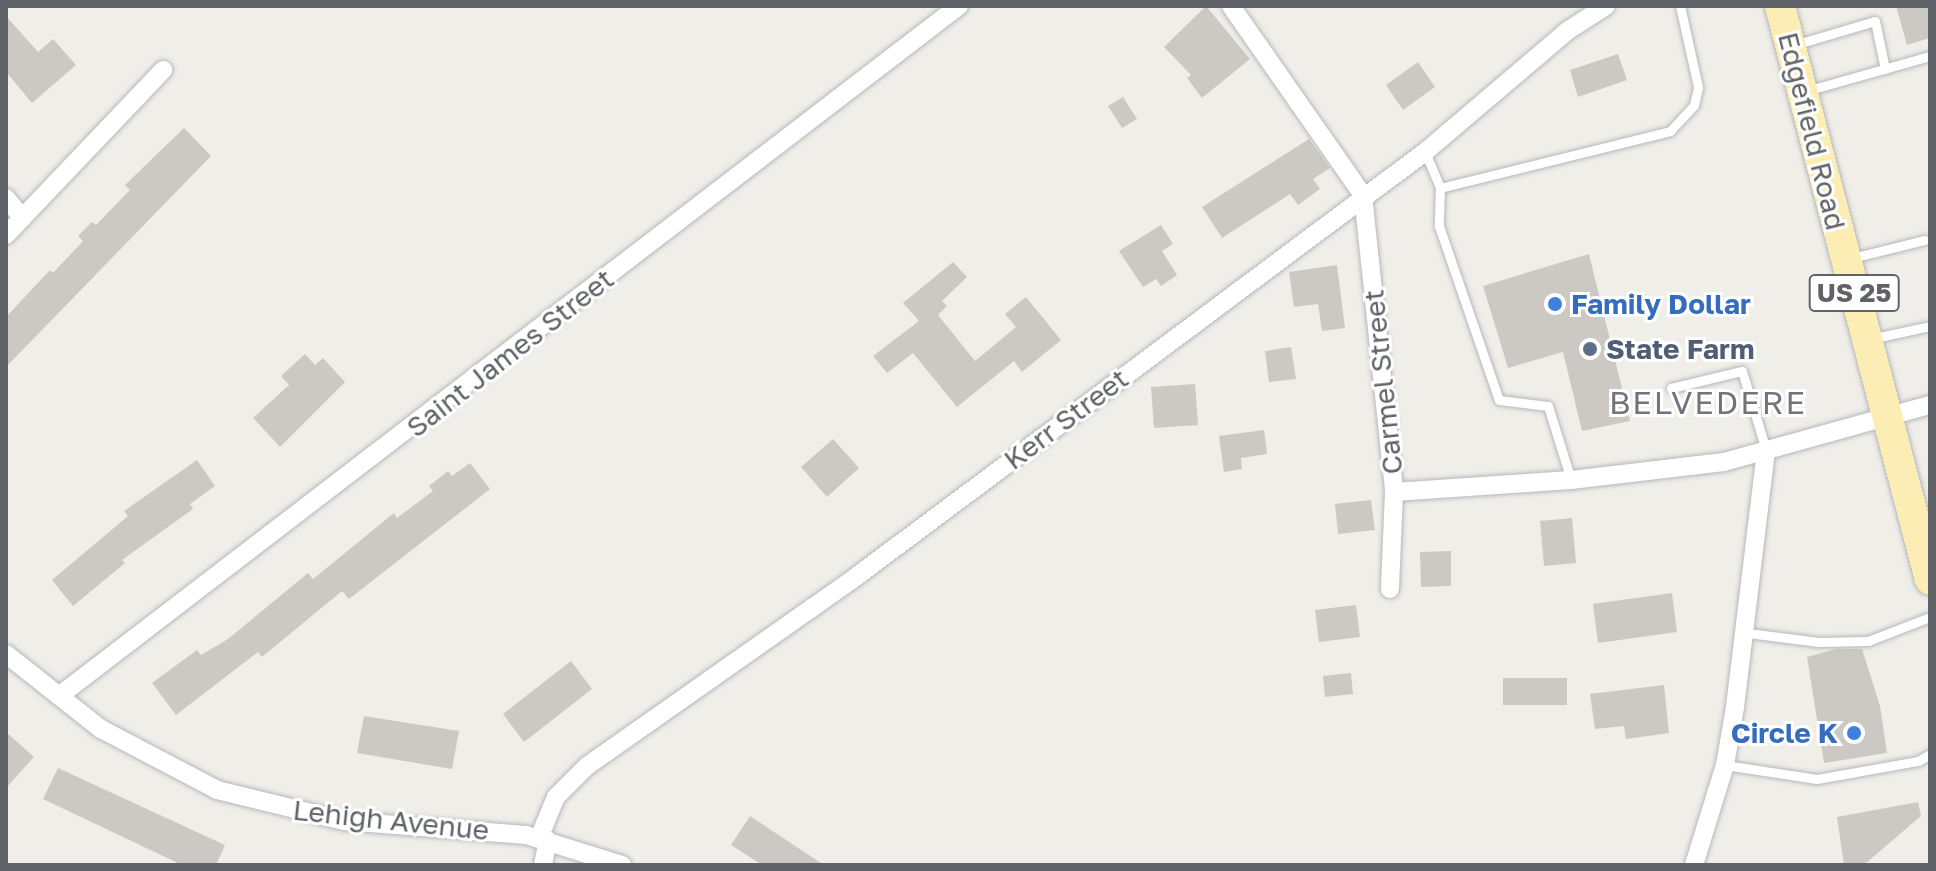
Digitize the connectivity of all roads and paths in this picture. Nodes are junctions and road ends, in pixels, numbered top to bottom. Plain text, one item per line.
1 (959, 6) edge
2 (1231, 6) edge
3 (1606, 6) edge
4 (1680, 6) edge
5 (1780, 6) edge
6 (1790, 46) junction
7 (1930, 56) edge
8 (1885, 69) junction
9 (163, 70) dead end
10 (1803, 92) junction
11 (1425, 152) junction
12 (1440, 188) junction
13 (1363, 195) junction
14 (6, 198) edge
15 (23, 218) junction
16 (6, 235) edge
17 (1925, 240) dead end
18 (1845, 260) junction
19 (1930, 326) edge
20 (1866, 340) junction
21 (1671, 388) dead end
22 (1930, 405) edge
23 (1887, 420) junction
24 (1766, 450) junction
25 (1571, 480) junction
26 (1394, 492) junction
27 (1930, 580) edge
28 (1390, 589) dead end
29 (1930, 617) edge
30 (1748, 633) junction
31 (6, 654) edge
32 (59, 696) junction
33 (1930, 754) edge
34 (1725, 765) junction
35 (544, 839) junction
36 (543, 865) edge
37 (622, 865) edge
38 (1694, 865) edge

1 - 32 street, Saint James Street
2 - 13 street, Carmel Street
3 - 11 street, Kerr Street
4 - 12 lane
5 - 6 main road, Edgefield Road / US 25
6 - 8 lane
6 - 10 main road, Edgefield Road / US 25
7 - 8 lane
8 - 10 lane
9 - 15 street
10 - 18 main road, Edgefield Road / US 25
11 - 12 lane
11 - 13 street, Kerr Street
12 - 25 lane
13 - 26 street, Carmel Street
13 - 35 street, Kerr Street
14 - 15 street
15 - 16 street
17 - 18 lane
18 - 20 main road, Edgefield Road / US 25
19 - 20 lane
20 - 23 main road, Edgefield Road / US 25
21 - 24 lane
22 - 23 street, Carmel Street
23 - 24 street, Carmel Street
23 - 27 main road, Edgefield Road / US 25
24 - 25 street, Carmel Street
24 - 30 street
25 - 26 street, Carmel Street
26 - 28 street
29 - 30 lane
30 - 34 street
31 - 32 street, Lehigh Avenue
32 - 35 street, Lehigh Avenue
33 - 34 lane
34 - 38 street
35 - 36 street, Kerr Street
35 - 37 street, Lehigh Avenue

